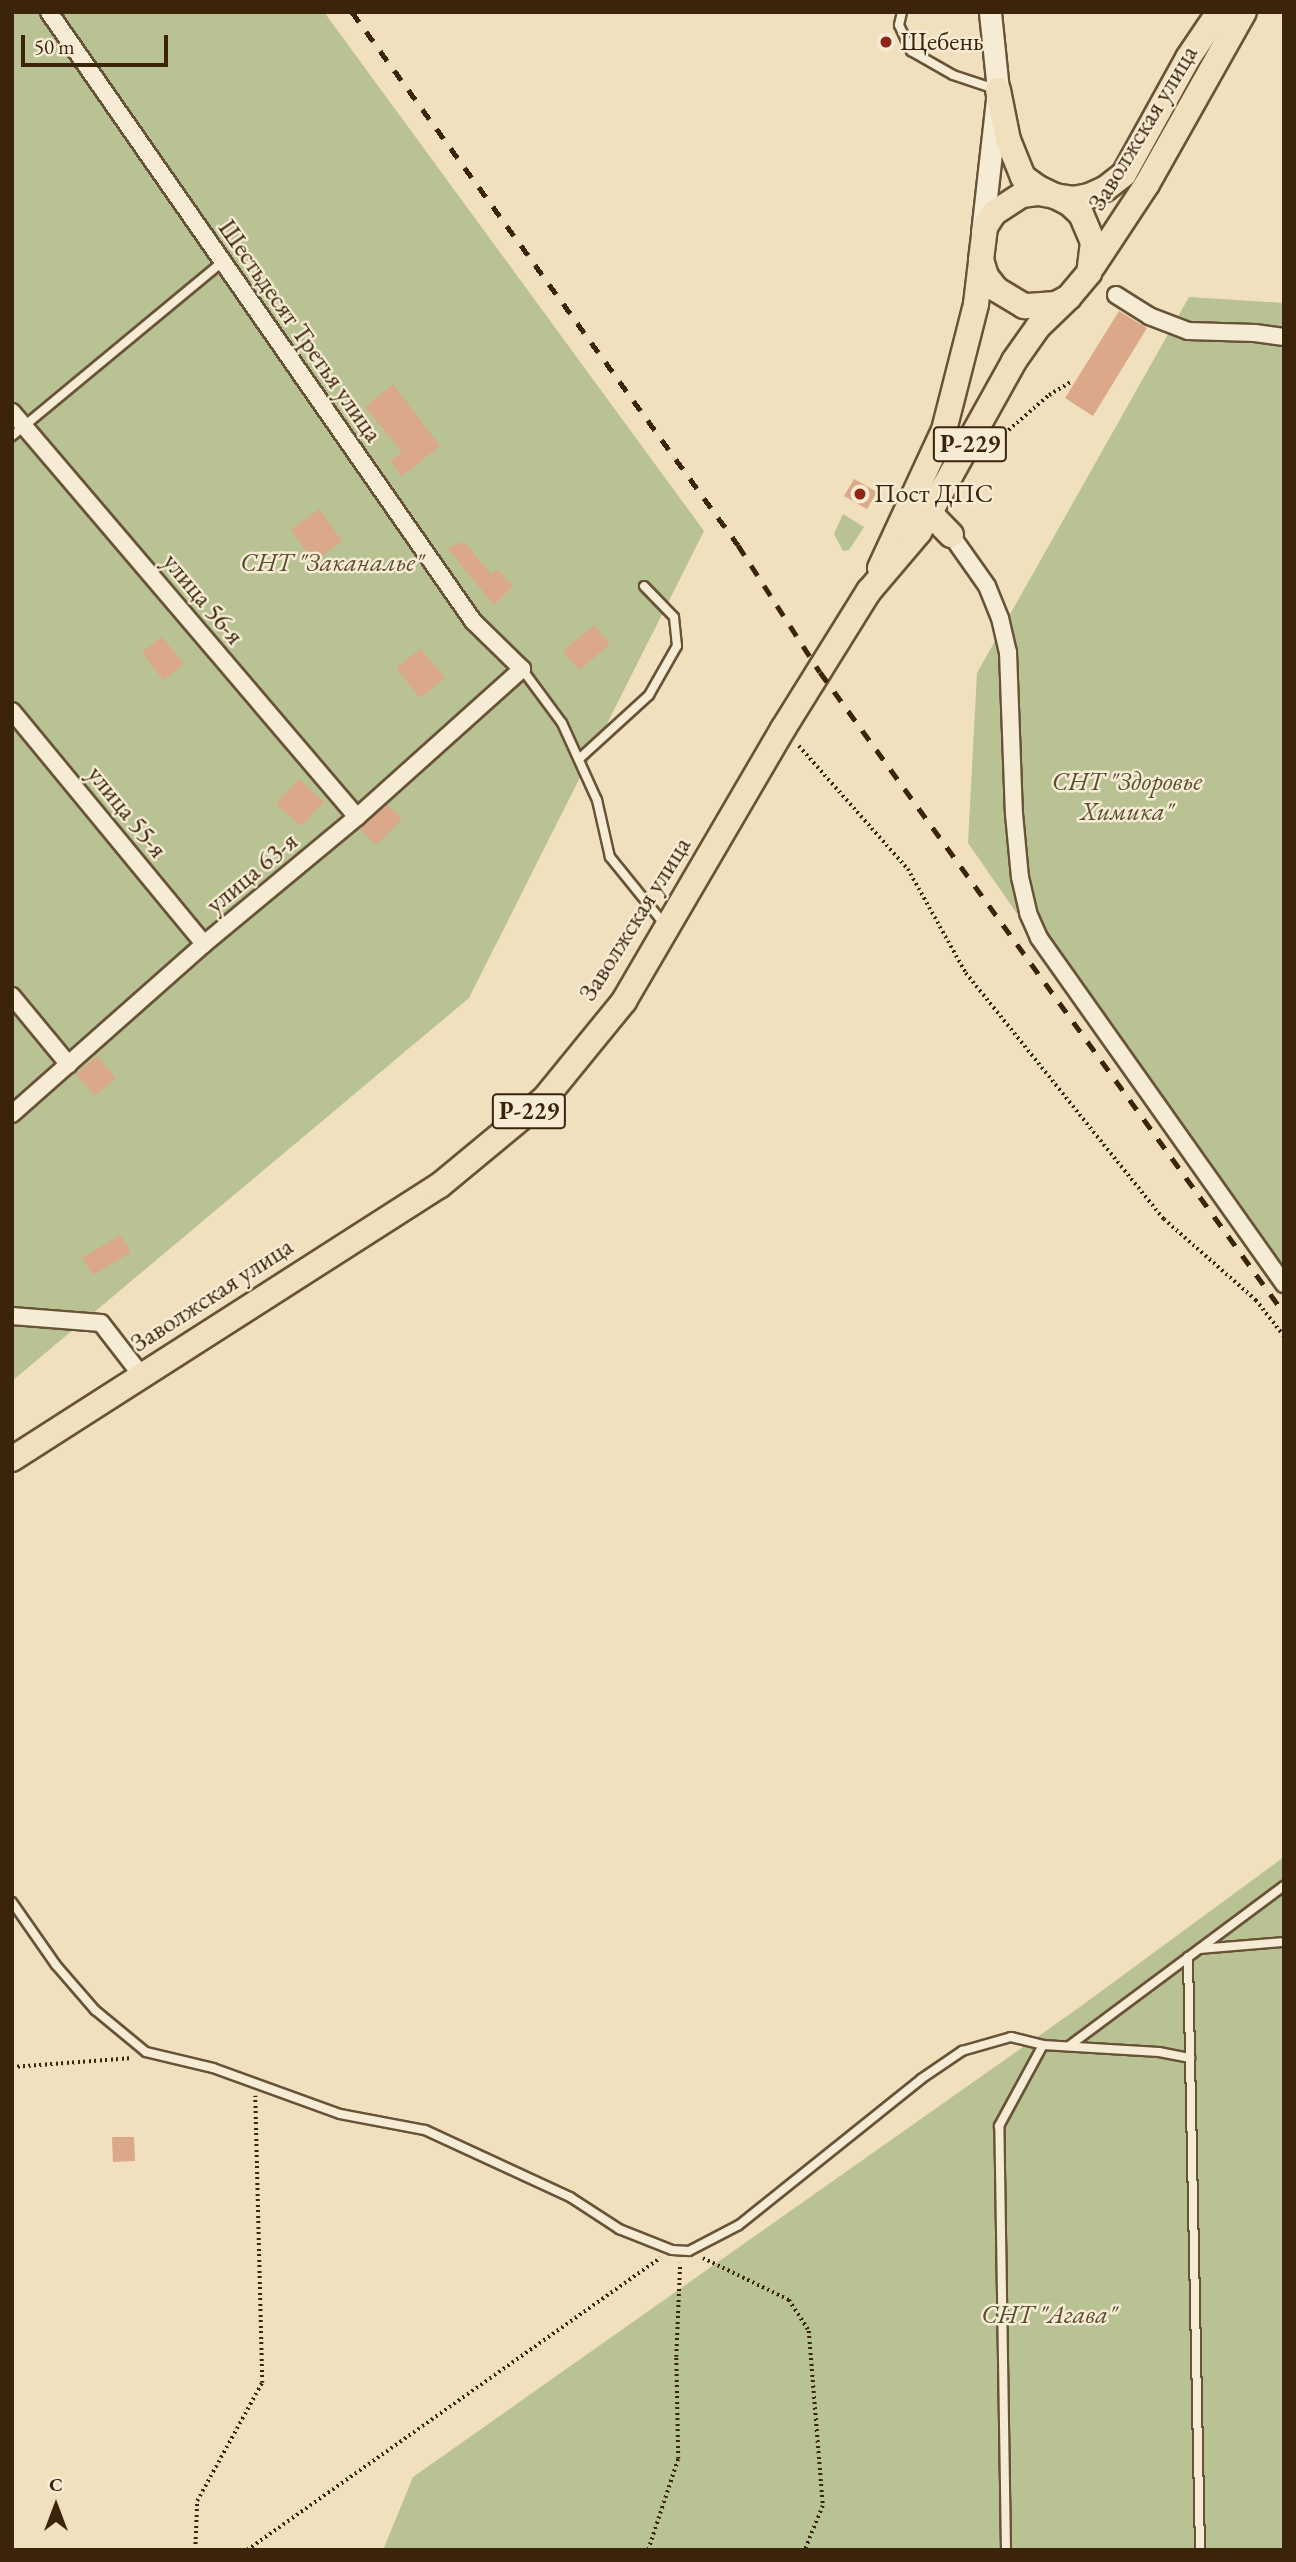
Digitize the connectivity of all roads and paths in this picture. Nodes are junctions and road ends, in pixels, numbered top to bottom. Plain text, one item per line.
1 (49, 12) edge
2 (902, 12) edge
3 (990, 12) edge
4 (1219, 12) edge
5 (1244, 12) edge
6 (998, 90) junction
7 (1055, 196) junction
8 (981, 251) junction
9 (222, 261) junction
10 (1089, 273) junction
11 (1115, 295) dead end
12 (1069, 297) junction
13 (1284, 337) edge
14 (1071, 382) dead end
15 (12, 412) edge
16 (18, 431) edge
17 (991, 446) dead end
18 (921, 505) junction
19 (951, 535) joint
20 (644, 586) dead end
21 (522, 669) junction
22 (12, 711) edge
23 (783, 729) junction
24 (579, 759) junction
25 (357, 817) junction
26 (667, 928) junction
27 (204, 944) junction
28 (12, 996) edge
29 (69, 1065) junction
30 (12, 1114) edge
31 (1284, 1284) edge
32 (12, 1316) edge
33 (1284, 1336) edge
34 (142, 1376) junction
35 (12, 1459) edge
36 (1284, 1886) edge
37 (12, 1902) edge
38 (1284, 1942) edge
39 (1200, 1949) junction
40 (1188, 1957) junction
41 (1044, 2045) junction
42 (1069, 2046) junction
43 (147, 2052) junction
44 (1190, 2058) junction
45 (12, 2067) edge
46 (255, 2084) junction
47 (681, 2250) junction
48 (195, 2550) edge
49 (247, 2550) edge
50 (648, 2550) edge
51 (805, 2550) edge
52 (1006, 2550) edge
53 (1200, 2550) edge

1 - 9 street, Шестьдесят Третья улица
2 - 6 lane
3 - 6 street
4 - 7 main road
5 - 10 main road, Заволжская улица / Р-229
6 - 7 main road
6 - 8 street
7 - 8 main road
7 - 10 main road
8 - 12 main road
8 - 18 main road
9 - 16 lane
9 - 21 street, Шестьдесят Третья улица
10 - 12 main road, Р-229
11 - 13 street
12 - 18 main road, Р-229
14 - 17 path
15 - 16 street, улица 56-я
16 - 25 street, улица 56-я
18 - 19 main road
18 - 23 main road, Заволжская улица / Р-229
19 - 31 street
20 - 24 lane
21 - 24 lane
21 - 25 street, улица 63-я
22 - 27 street, улица 55-я
23 - 26 main road, Заволжская улица / Р-229
23 - 33 path
24 - 26 lane
25 - 27 street, улица 63-я
26 - 34 main road, Заволжская улица / Р-229
27 - 29 street, улица 63-я
28 - 29 street
29 - 30 street, улица 63-я
32 - 34 street
34 - 35 main road, Заволжская улица / Р-229
36 - 39 lane
37 - 43 lane
38 - 39 lane
39 - 40 lane
40 - 42 lane
40 - 44 lane
41 - 42 lane
41 - 47 lane
41 - 52 lane
42 - 44 lane
43 - 45 path
43 - 46 lane
44 - 53 lane
46 - 47 lane
46 - 48 path
47 - 49 path
47 - 50 path
47 - 51 path

